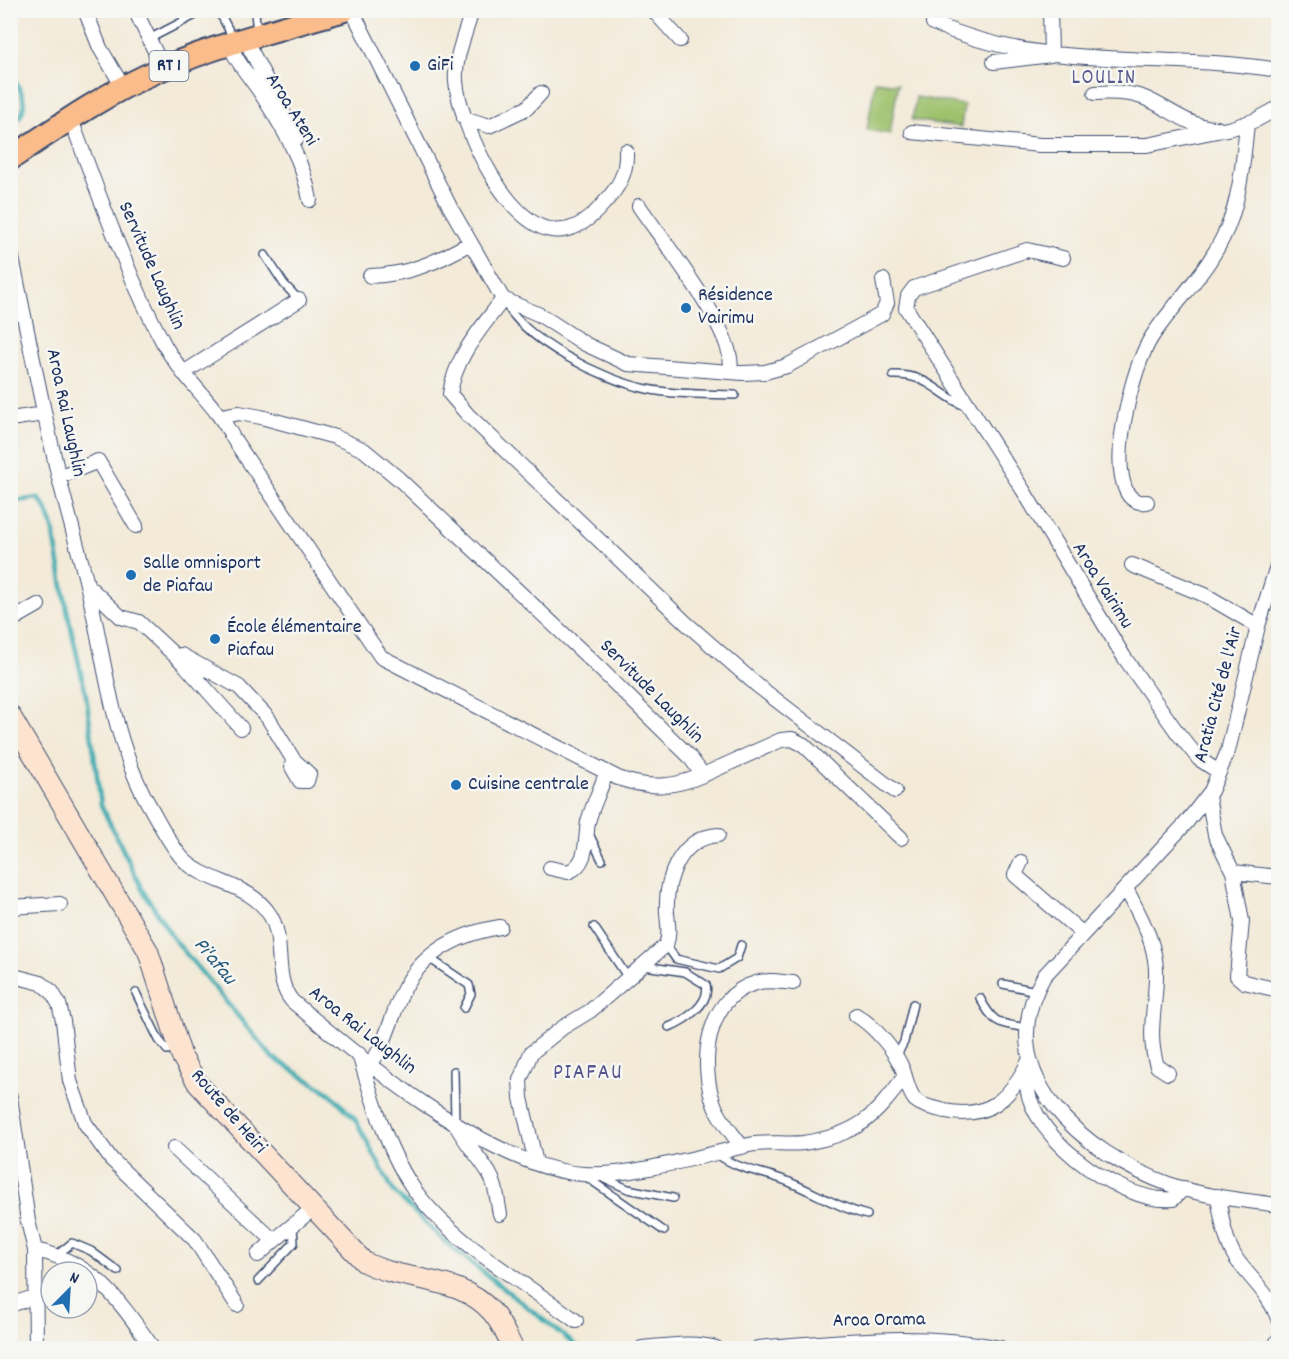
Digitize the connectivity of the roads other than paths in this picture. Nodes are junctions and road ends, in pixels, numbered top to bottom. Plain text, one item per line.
1 (85, 10) edge
2 (135, 10) edge
3 (205, 10) edge
4 (214, 10) edge
5 (344, 10) edge
6 (352, 10) edge
7 (472, 10) edge
8 (653, 10) edge
9 (1050, 10) edge
10 (256, 11) edge
11 (933, 23) dead end
12 (149, 39) junction
13 (242, 40) junction
14 (680, 40) dead end
15 (1051, 55) junction
16 (994, 62) dead end
17 (163, 68) junction
18 (1278, 70) edge
19 (123, 87) junction
20 (541, 93) dead end
21 (1095, 93) dead end
22 (1278, 108) edge
23 (70, 117) junction
24 (464, 118) junction
25 (1247, 123) junction
26 (1232, 128) junction
27 (912, 132) dead end
28 (626, 151) dead end
29 (10, 159) edge
30 (313, 170) dead end
31 (310, 200) dead end
32 (639, 206) dead end
33 (470, 243) junction
34 (10, 248) edge
35 (265, 255) dead end
36 (1063, 258) dead end
37 (370, 276) dead end
38 (884, 280) dead end
39 (503, 299) junction
40 (299, 300) joint
41 (730, 371) junction
42 (183, 373) junction
43 (893, 375) dead end
44 (735, 395) dead end
45 (968, 407) junction
46 (45, 414) junction
47 (222, 416) junction
48 (10, 418) edge
49 (59, 477) junction
50 (1148, 502) dead end
51 (136, 526) dead end
52 (1278, 563) edge
53 (1132, 565) dead end
54 (87, 585) junction
55 (1270, 586) junction
56 (1278, 601) edge
57 (38, 605) dead end
58 (10, 621) edge
59 (1258, 626) junction
60 (160, 644) junction
61 (10, 715) edge
62 (241, 728) dead end
63 (293, 759) dead end
64 (1219, 772) junction
65 (606, 773) junction
66 (702, 775) junction
67 (895, 791) dead end
68 (1208, 796) junction
69 (589, 834) junction
70 (718, 835) dead end
71 (902, 838) dead end
72 (602, 860) dead end
73 (1021, 862) dead end
74 (550, 868) dead end
75 (1233, 872) junction
76 (1278, 877) edge
77 (1126, 888) junction
78 (60, 904) dead end
79 (10, 907) edge
80 (500, 927) dead end
81 (594, 927) dead end
82 (1082, 933) junction
83 (666, 945) junction
84 (741, 945) dead end
85 (427, 956) junction
86 (644, 966) junction
87 (10, 975) edge
88 (628, 978) junction
89 (793, 983) dead end
90 (1003, 984) dead end
91 (1278, 990) edge
92 (1036, 991) junction
93 (136, 993) dead end
94 (980, 998) dead end
95 (913, 1004) dead end
96 (464, 1008) dead end
97 (856, 1015) dead end
98 (669, 1028) dead end
99 (1027, 1028) junction
100 (180, 1048) junction
101 (359, 1053) junction
102 (896, 1057) junction
103 (1030, 1059) junction
104 (372, 1064) junction
105 (454, 1071) dead end
106 (1168, 1073) dead end
107 (905, 1076) junction
108 (10, 1097) edge
109 (455, 1123) junction
110 (14, 1145) edge
111 (746, 1146) junction
112 (174, 1148) dead end
113 (716, 1153) junction
114 (537, 1163) junction
115 (588, 1174) junction
116 (1184, 1188) junction
117 (1218, 1196) junction
118 (673, 1198) dead end
119 (1278, 1205) edge
120 (315, 1207) junction
121 (500, 1214) dead end
122 (867, 1215) dead end
123 (293, 1226) junction
124 (664, 1231) dead end
125 (276, 1239) junction
126 (35, 1250) junction
127 (57, 1255) junction
128 (258, 1256) dead end
129 (118, 1271) dead end
130 (258, 1281) dead end
131 (37, 1296) junction
132 (10, 1305) edge
133 (237, 1305) dead end
134 (1278, 1318) edge
135 (576, 1322) dead end
136 (1278, 1340) edge
137 (36, 1348) edge
138 (153, 1348) edge
139 (513, 1348) edge
140 (642, 1348) edge
141 (716, 1348) edge
142 (758, 1348) edge
143 (1001, 1348) edge
144 (1274, 1348) edge

1 - 19 street
2 - 12 street
3 - 12 lane
4 - 13 lane
5 - 13 main road, RT 1
6 - 33 street
7 - 24 street
8 - 14 street
9 - 15 street
10 - 13 lane
11 - 15 street
12 - 17 street
13 - 17 main road, RT 1
13 - 30 street
13 - 31 street, Aroa Ateni
15 - 16 street
15 - 18 street
17 - 19 main road, RT 1
19 - 23 main road, RT 1
20 - 24 street
21 - 26 street
22 - 25 street
23 - 29 main road, RT 1
23 - 42 street, Servitude Laughlin
24 - 28 street
25 - 26 street
25 - 50 street
26 - 27 street
32 - 41 street
33 - 37 street
33 - 39 street
34 - 46 street, Aroa Rai Laughlin
35 - 40 lane
36 - 45 street, Aroa Vairimu
38 - 41 street
39 - 41 street
39 - 44 lane
39 - 67 street
40 - 42 street
42 - 47 street, Servitude Laughlin
43 - 45 lane, Aroa Vairimu
45 - 64 street, Aroa Vairimu
46 - 48 street
46 - 49 street, Aroa Rai Laughlin
47 - 65 street, Servitude Laughlin
47 - 66 street, Servitude Laughlin
49 - 51 street
49 - 54 street, Aroa Rai Laughlin
52 - 55 street, Aratia Cité de l'Air
53 - 59 street
54 - 60 street
54 - 101 street, Aroa Rai Laughlin
55 - 56 street
55 - 59 street, Aratia Cité de l'Air
57 - 58 street
59 - 64 street, Aratia Cité de l'Air
60 - 62 street
60 - 63 street
61 - 100 main road, Route de Heiri
64 - 68 street, Aratia Cité de l'Air
65 - 66 street, Servitude Laughlin
65 - 69 street
66 - 71 street
68 - 75 street
68 - 77 street, Aratia Cité de l'Air
69 - 72 lane
69 - 74 street
70 - 83 street
73 - 82 street
75 - 76 street
75 - 91 street
77 - 82 street, Aratia Cité de l'Air
77 - 106 street
78 - 79 street
80 - 85 street
81 - 88 lane
82 - 92 street, Aratia Cité de l'Air
83 - 84 lane
83 - 86 street
85 - 96 lane
85 - 104 street
86 - 88 street
86 - 98 lane
87 - 133 street
88 - 114 street
89 - 111 street
90 - 92 lane
92 - 99 street, Aratia Cité de l'Air
93 - 100 lane
94 - 99 lane
95 - 102 lane
97 - 102 street
99 - 103 street, Aratia Cité de l'Air
100 - 120 main road, Route de Heiri
101 - 104 street, Aroa Rai Laughlin
101 - 135 street
102 - 107 street
103 - 107 street
103 - 116 street, Aratia Cité de l'Air
103 - 116 street, Aratia Cité de l'Air
104 - 109 street, Aroa Rai Laughlin
105 - 109 lane, Aroa Rai Laughlin
107 - 111 street, Aroa Rai Laughlin
108 - 110 street
109 - 114 street, Aroa Rai Laughlin
109 - 121 street, Aroa Rai Laughlin
110 - 126 street
111 - 113 street, Aroa Rai Laughlin
112 - 125 street
113 - 115 street, Aroa Rai Laughlin
113 - 122 lane
114 - 115 street, Aroa Rai Laughlin
115 - 118 lane, Aroa Rai Laughlin
115 - 124 lane, Aroa Rai Laughlin
116 - 117 street, Aratia Cité de l'Air
117 - 119 street, Aratia Cité de l'Air
117 - 134 street
120 - 123 street
120 - 139 main road, Route de Heiri
123 - 125 street
123 - 130 lane
125 - 128 street
126 - 127 street
126 - 131 street
127 - 129 lane
127 - 138 street
131 - 132 street
131 - 137 street
136 - 144 street
140 - 141 street
142 - 143 street, Aroa Orama

